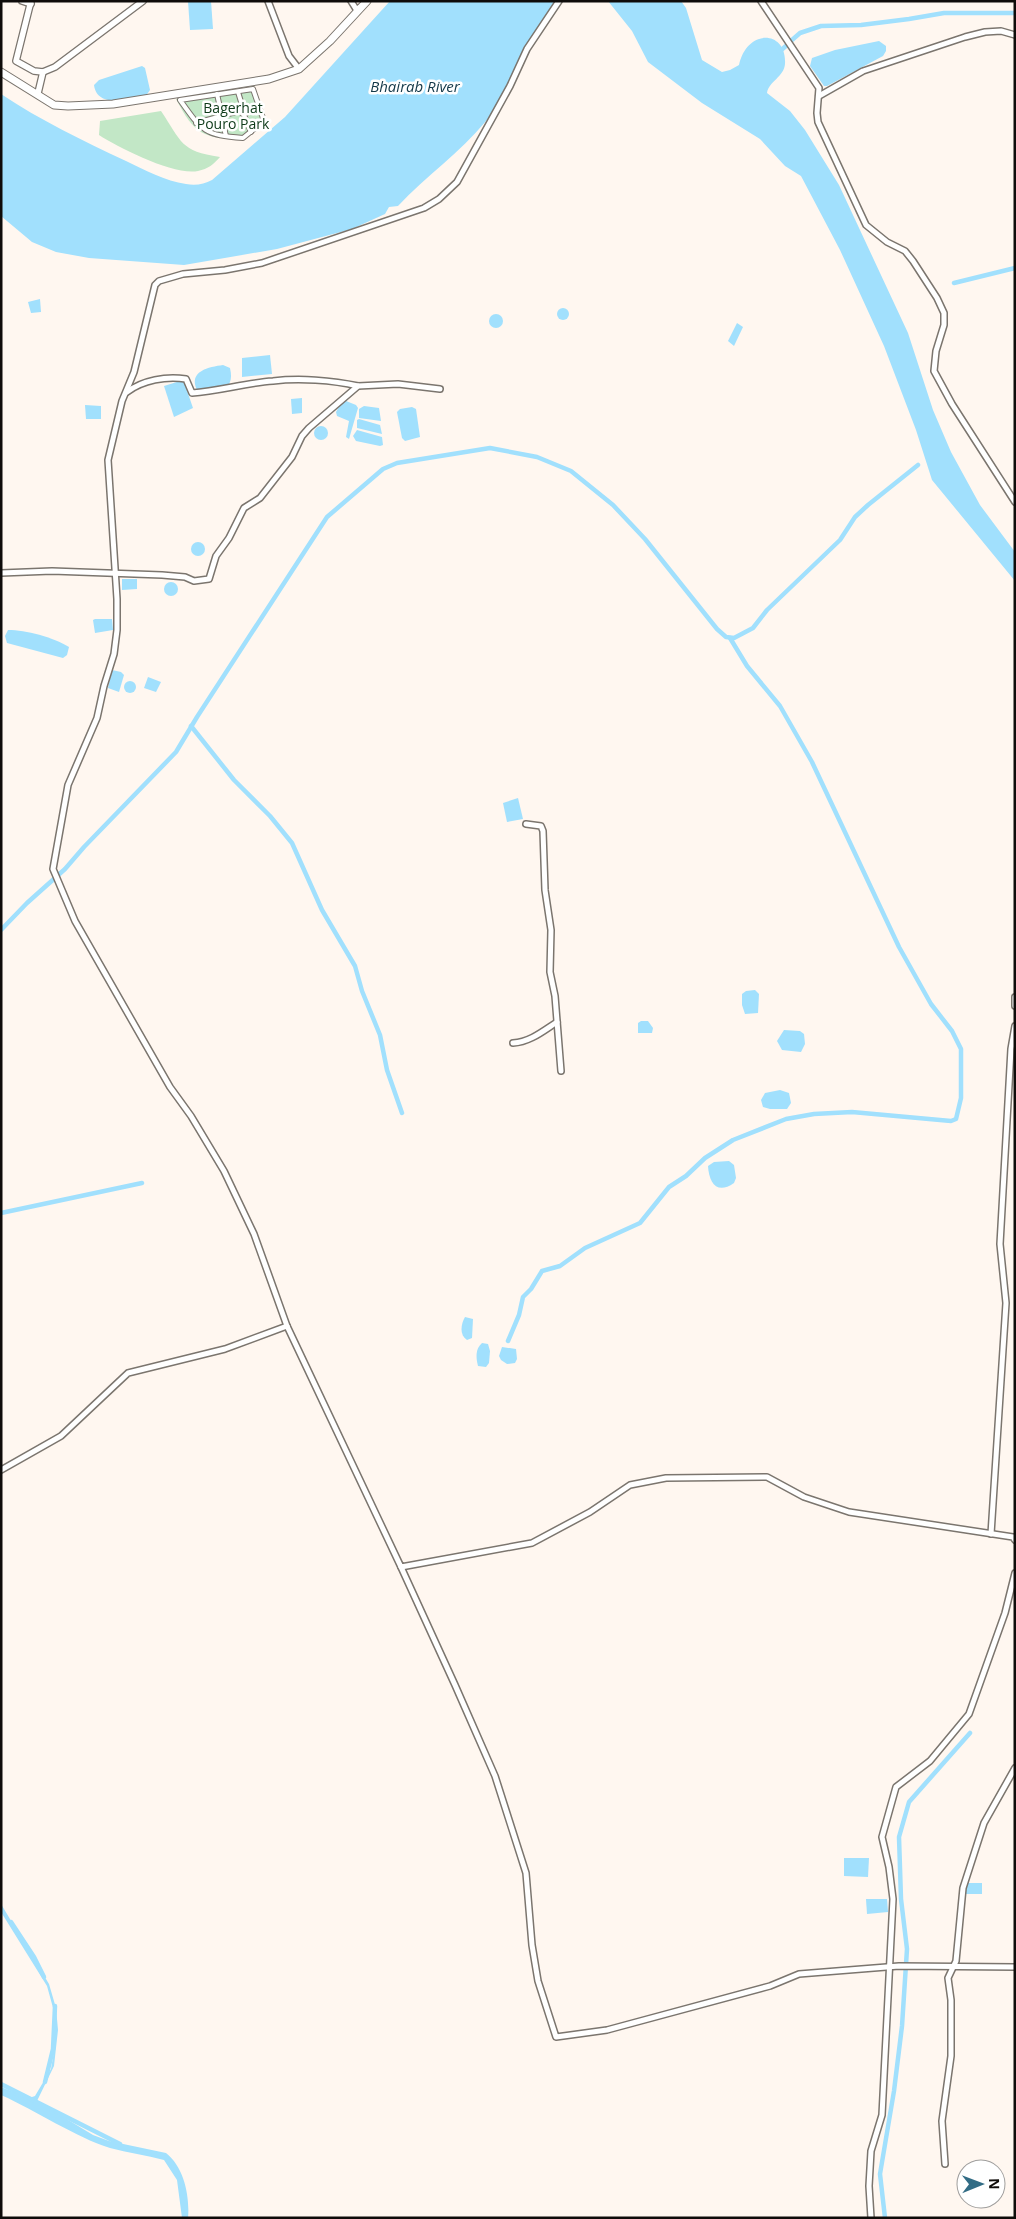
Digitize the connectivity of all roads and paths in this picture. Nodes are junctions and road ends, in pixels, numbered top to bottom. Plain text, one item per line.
1 (22, 1) edge
2 (143, 1) edge
3 (268, 1) edge
4 (351, 1) edge
5 (558, 1) edge
6 (761, 1) edge
7 (31, 3) edge
8 (365, 4) edge
9 (1015, 35) edge
10 (299, 69) junction
11 (1, 72) edge
12 (43, 72) junction
13 (238, 92) junction
14 (38, 93) junction
15 (217, 94) junction
16 (819, 96) junction
17 (242, 105) junction
18 (259, 106) junction
19 (248, 108) junction
20 (239, 111) junction
21 (244, 114) junction
22 (221, 116) junction
23 (196, 123) junction
24 (251, 132) junction
25 (226, 136) junction
26 (358, 386) junction
27 (440, 390) dead end
28 (125, 394) junction
29 (1015, 502) edge
30 (1, 574) edge
31 (116, 574) junction
32 (526, 824) dead end
33 (1015, 997) edge
34 (1015, 1006) edge
35 (557, 1022) junction
36 (1015, 1026) edge
37 (513, 1043) dead end
38 (562, 1071) dead end
39 (287, 1326) junction
40 (1, 1470) edge
41 (991, 1534) junction
42 (1015, 1540) edge
43 (401, 1567) junction
44 (1015, 1573) edge
45 (1015, 1768) edge
46 (954, 1967) junction
47 (1015, 1967) edge
48 (889, 1968) junction
49 (945, 2164) dead end
50 (871, 2218) edge

1 - 7 street
2 - 12 street
3 - 10 street
4 - 8 street
5 - 28 street
6 - 16 street
7 - 12 street
8 - 10 main road
9 - 16 street
10 - 14 main road
11 - 14 main road
12 - 14 street
13 - 15 street
13 - 17 street
13 - 18 street
15 - 22 street
15 - 23 street
16 - 29 street
17 - 19 street
17 - 20 street
18 - 19 street
18 - 24 street
19 - 21 street
20 - 21 street
20 - 22 street
21 - 24 street
22 - 23 street
22 - 25 street
23 - 25 street
24 - 25 street
26 - 27 street
26 - 28 street
26 - 31 street
28 - 31 street
30 - 31 street
31 - 39 street
32 - 35 street
33 - 34 street
35 - 37 street
35 - 38 street
36 - 41 street
39 - 40 street
39 - 43 street
41 - 42 street
41 - 43 street
43 - 48 street
44 - 48 street
45 - 46 street
46 - 47 street
46 - 48 street
46 - 49 street
48 - 50 street

